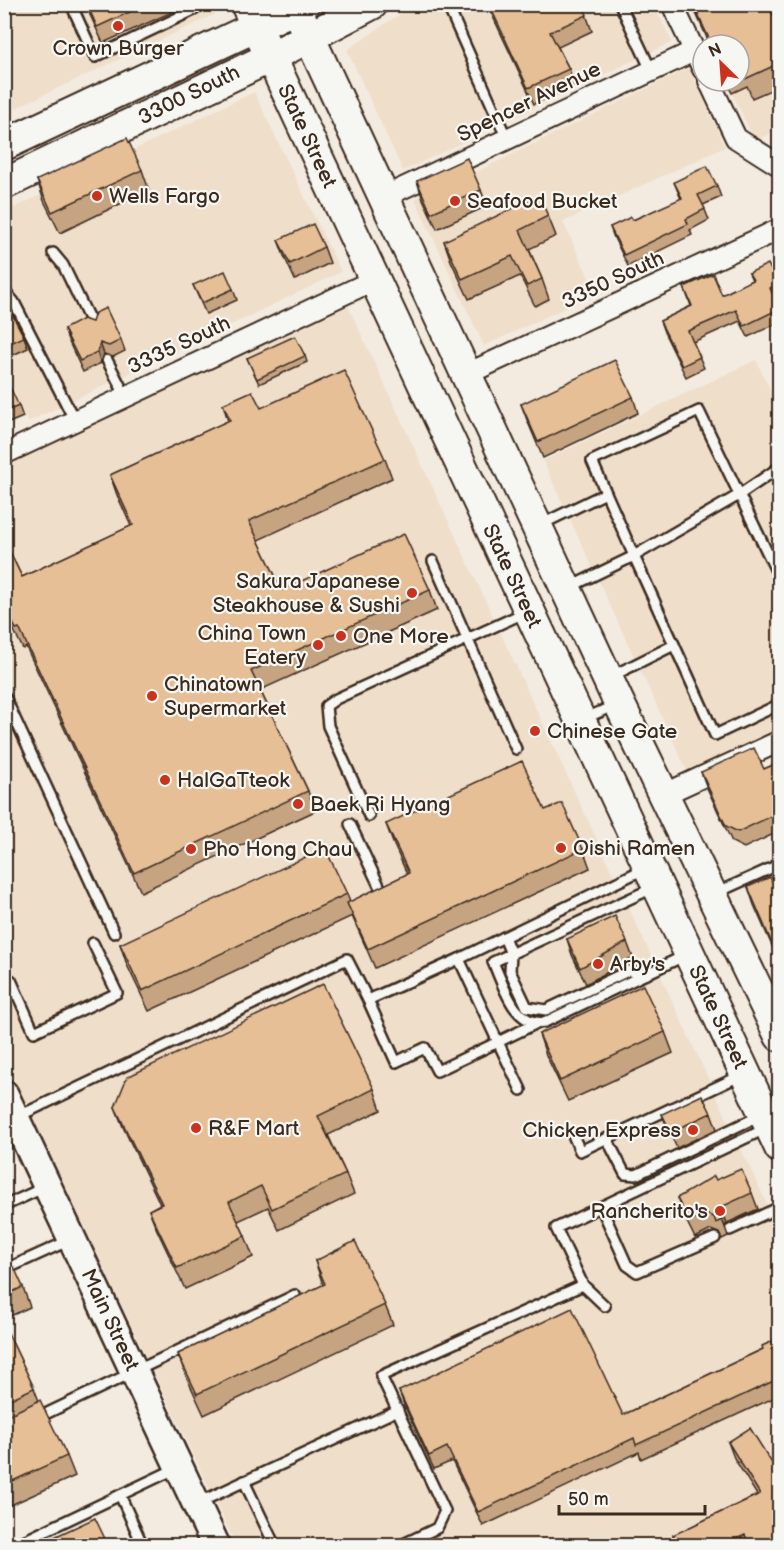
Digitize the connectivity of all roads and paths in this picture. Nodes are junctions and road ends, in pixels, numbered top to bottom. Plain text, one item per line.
1 (71, 4) edge
2 (192, 4) edge
3 (372, 4) edge
4 (447, 4) edge
5 (620, 4) edge
6 (672, 4) edge
7 (298, 6) edge
8 (251, 16) edge
9 (309, 36) junction
10 (691, 45) edge
11 (691, 52) edge
12 (270, 57) junction
13 (651, 70) junction
14 (715, 93) edge
15 (508, 139) junction
16 (4, 145) edge
17 (775, 159) edge
18 (4, 184) edge
19 (384, 197) junction
20 (780, 230) edge
21 (53, 252) dead end
22 (374, 280) junction
23 (4, 290) edge
24 (93, 327) edge
25 (107, 360) dead end
26 (467, 374) junction
27 (126, 397) junction
28 (75, 421) junction
29 (4, 454) edge
30 (780, 467) edge
31 (606, 493) junction
32 (739, 495) junction
33 (537, 526) junction
34 (780, 552) edge
35 (634, 556) junction
36 (769, 557) junction
37 (433, 561) dead end
38 (780, 579) edge
39 (566, 589) junction
40 (528, 611) junction
41 (468, 639) junction
42 (674, 645) junction
43 (613, 691) junction
44 (4, 695) edge
45 (780, 704) edge
46 (579, 721) junction
47 (780, 741) edge
48 (516, 749) dead end
49 (663, 795) junction
50 (369, 816) dead end
51 (350, 824) dead end
52 (780, 864) edge
53 (652, 877) junction
54 (382, 892) edge
55 (712, 895) junction
56 (114, 933) dead end
57 (504, 937) junction
58 (93, 943) dead end
59 (511, 954) junction
60 (689, 954) junction
61 (459, 959) junction
62 (646, 974) junction
63 (11, 980) dead end
64 (771, 996) edge
65 (368, 1000) junction
66 (535, 1024) junction
67 (780, 1036) edge
68 (498, 1042) junction
69 (745, 1074) junction
70 (521, 1090) dead end
71 (10, 1106) edge
72 (771, 1129) edge
73 (572, 1133) dead end
74 (607, 1139) junction
75 (48, 1186) junction
76 (4, 1206) edge
77 (601, 1207) junction
78 (780, 1207) edge
79 (730, 1230) dead end
80 (715, 1238) edge
81 (72, 1239) junction
82 (4, 1270) edge
83 (583, 1286) junction
84 (295, 1295) edge
85 (605, 1306) dead end
86 (135, 1372) junction
87 (398, 1410) junction
88 (25, 1423) edge
89 (179, 1467) junction
90 (244, 1481) junction
91 (120, 1495) junction
92 (196, 1503) junction
93 (14, 1545) edge
94 (143, 1545) edge
95 (216, 1545) edge
96 (275, 1545) edge
97 (399, 1545) edge

1 - 2 lane
3 - 9 main road, 3300 South
4 - 15 lane
5 - 13 lane
6 - 10 street
7 - 8 main road, 3300 South
7 - 9 main road, State Street
8 - 12 main road, State Street
8 - 16 main road, 3300 South
9 - 12 main road, 3300 South
9 - 19 main road, State Street
11 - 13 street, Spencer Avenue
12 - 18 main road, 3300 South
12 - 22 main road, State Street
13 - 15 street, Spencer Avenue
14 - 17 street
15 - 19 street, Spencer Avenue
19 - 26 main road, State Street
20 - 26 street, 3350 South
21 - 24 lane
22 - 27 street, 3335 South
22 - 40 main road, State Street
23 - 28 lane
25 - 27 lane
26 - 33 main road, State Street
27 - 28 street, 3335 South
28 - 29 street, 3335 South
30 - 32 lane
31 - 32 lane
31 - 33 lane
31 - 35 lane
32 - 35 lane
32 - 36 lane
33 - 39 main road, State Street
34 - 36 lane
35 - 39 lane
35 - 42 lane
36 - 38 lane
37 - 41 lane
39 - 43 main road, State Street
40 - 41 lane
40 - 46 main road, State Street
41 - 48 lane
41 - 50 lane
42 - 43 lane
42 - 45 lane
43 - 46 lane
43 - 49 main road, State Street
44 - 56 lane
46 - 53 main road, State Street
47 - 49 street
49 - 55 main road, State Street
51 - 54 lane
52 - 55 lane
53 - 57 lane
53 - 59 lane
53 - 60 main road, State Street
55 - 64 main road, State Street
57 - 59 lane
57 - 61 lane
58 - 63 lane
59 - 62 lane
59 - 66 lane
60 - 62 lane
60 - 69 main road, State Street
61 - 65 lane
61 - 68 lane
62 - 66 lane
64 - 67 main road, State Street
65 - 68 lane
65 - 71 lane
66 - 68 lane
68 - 70 lane
69 - 72 main road, State Street
69 - 74 lane
71 - 75 street, Main Street
72 - 74 lane
72 - 77 lane
73 - 74 lane
75 - 76 lane
75 - 81 street, Main Street
77 - 80 lane
77 - 83 lane
78 - 79 lane
81 - 82 lane
81 - 86 street, Main Street
83 - 85 lane
83 - 87 lane
84 - 86 lane
86 - 88 lane
86 - 89 street, Main Street
87 - 90 lane
87 - 97 lane
89 - 91 lane
89 - 92 street, Main Street
90 - 92 lane
90 - 96 lane
91 - 93 lane
91 - 94 lane
92 - 95 street, Main Street

